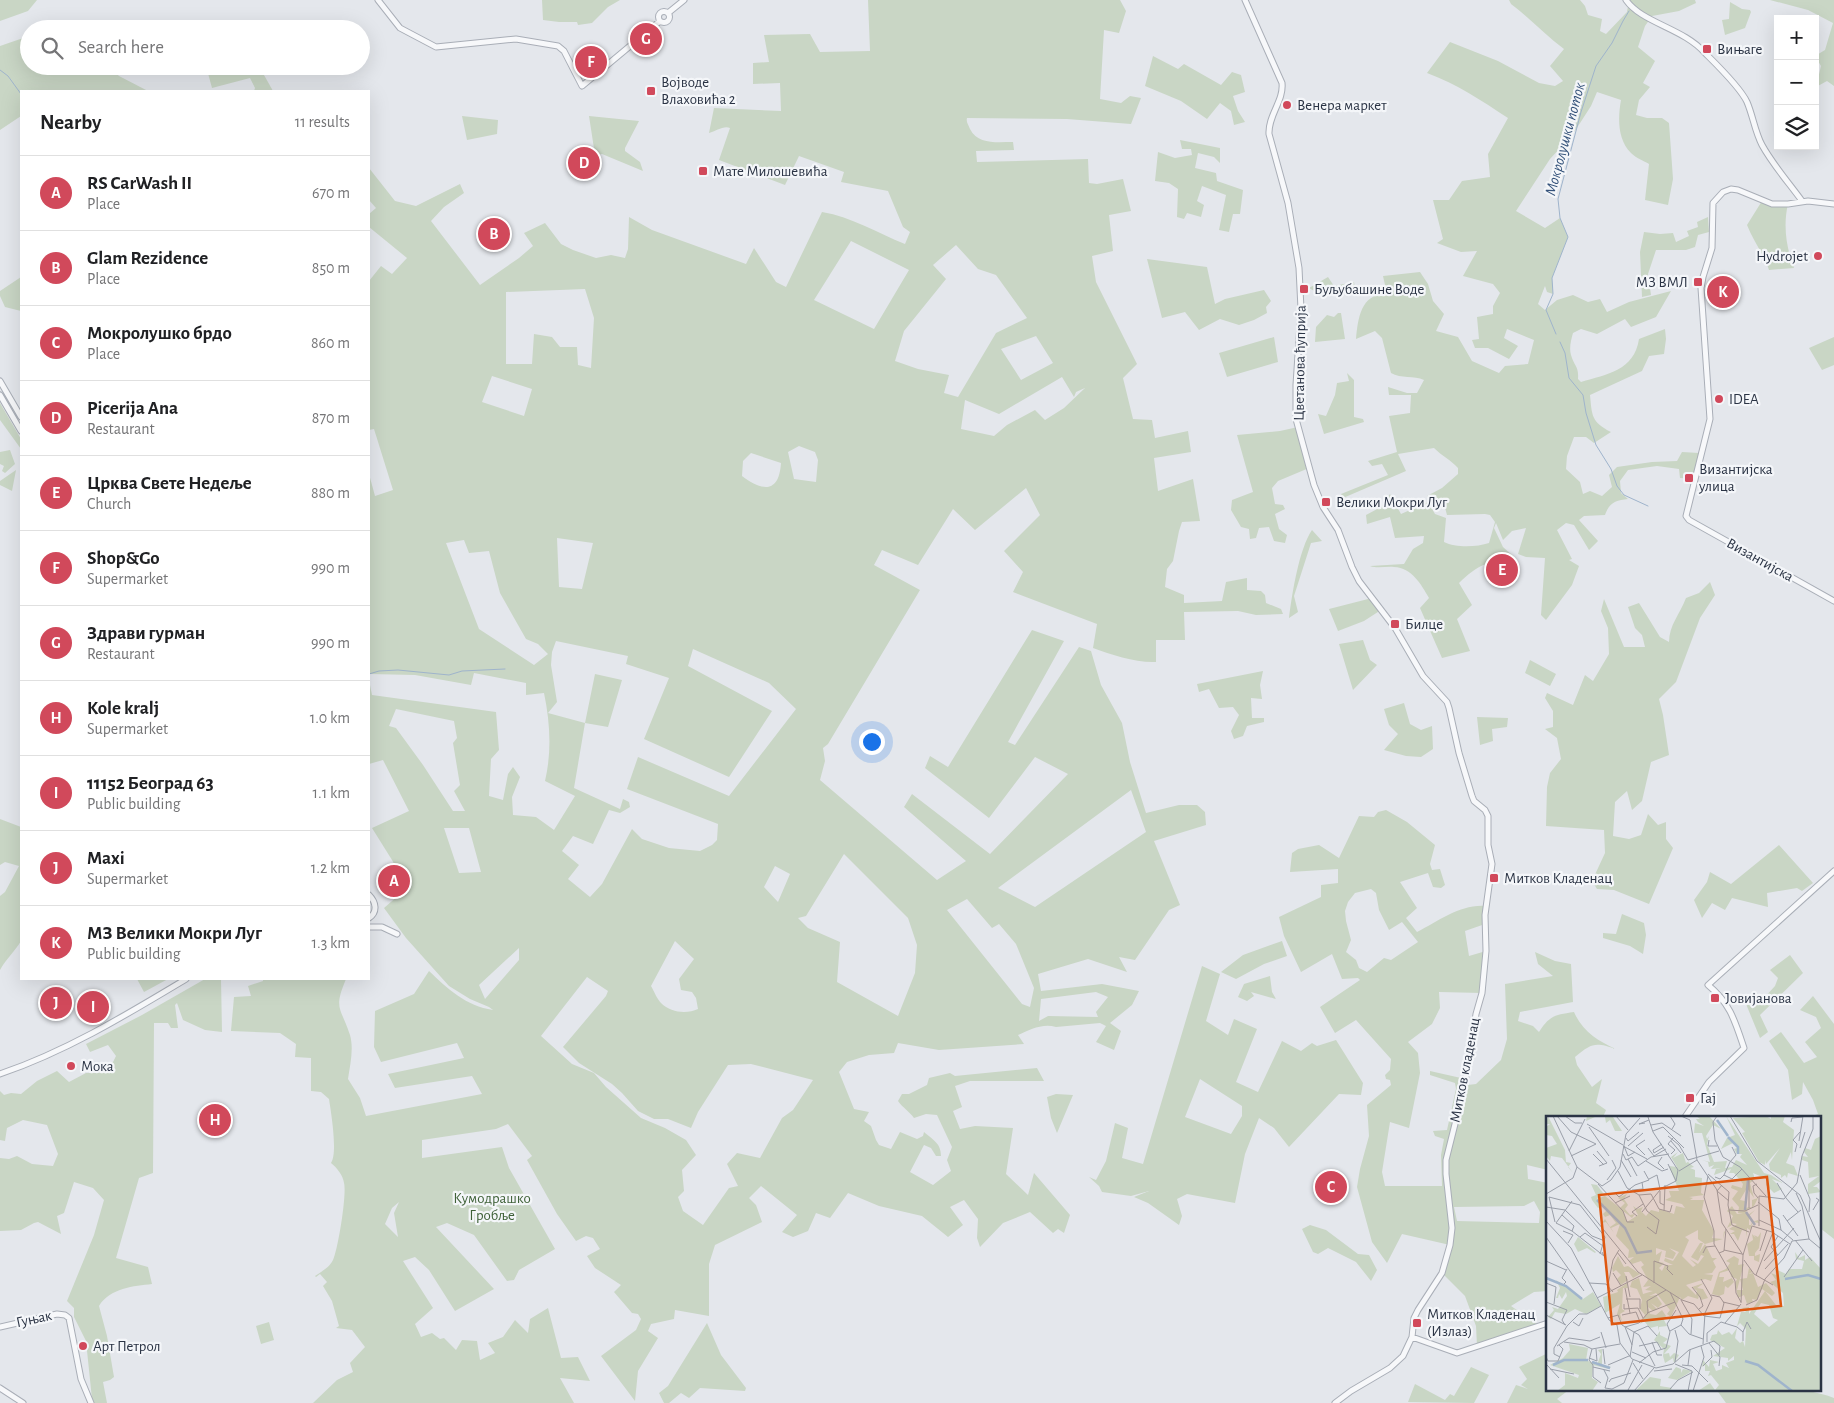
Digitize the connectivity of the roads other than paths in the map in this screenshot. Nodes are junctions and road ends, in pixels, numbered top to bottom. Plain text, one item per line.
1 (378, 0) edge
2 (684, 0) edge
3 (1245, 0) edge
4 (1626, 0) edge
5 (1802, 201) junction
6 (1834, 204) edge
7 (0, 381) edge
8 (0, 395) edge
9 (20, 415) edge
10 (20, 429) edge
11 (1834, 601) edge
12 (1485, 810) joint
13 (1834, 871) edge
14 (370, 896) edge
15 (372, 911) edge
16 (370, 927) edge
17 (397, 934) dead end
18 (184, 980) edge
19 (0, 1074) edge
20 (1686, 1116) edge
21 (1546, 1324) edge
22 (0, 1327) edge
23 (1412, 1337) junction
24 (0, 1388) edge
25 (23, 1403) edge
26 (91, 1403) edge
27 (1335, 1403) edge

1 - 2 street
3 - 12 street, Цветанова ћуприја
4 - 5 street
5 - 6 street
5 - 11 street, Византијска
7 - 9 street
8 - 10 street
12 - 23 street, Митков кладенац
13 - 20 street
14 - 15 street
16 - 17 street
18 - 19 street
21 - 23 street
22 - 26 street, Гуњак
23 - 27 street
24 - 25 street

